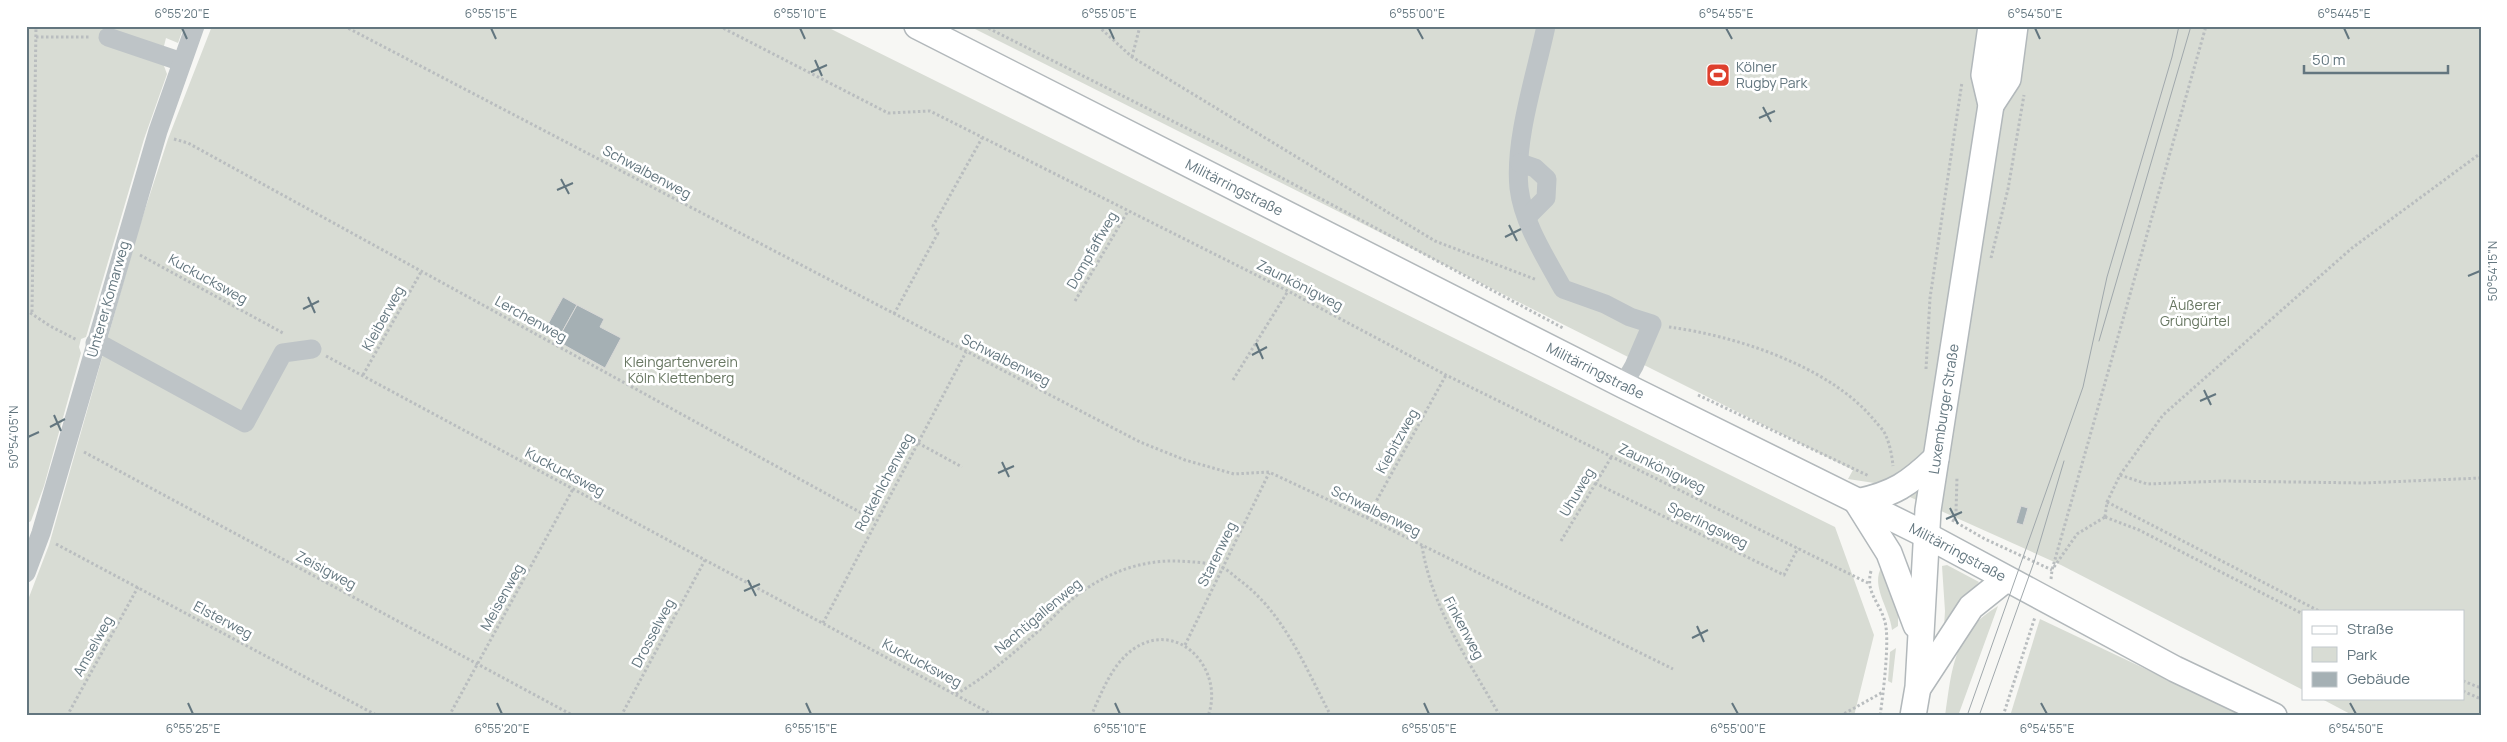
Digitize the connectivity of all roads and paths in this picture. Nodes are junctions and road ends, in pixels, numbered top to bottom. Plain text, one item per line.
1 (36, 26) edge
2 (195, 26) edge
3 (344, 26) edge
4 (719, 26) edge
5 (917, 26) edge
6 (984, 26) edge
7 (1098, 26) edge
8 (1140, 26) edge
9 (1546, 26) edge
10 (1991, 26) edge
11 (2015, 26) edge
12 (2206, 26) edge
13 (36, 37) junction
14 (108, 37) joint
15 (1132, 57) junction
16 (182, 62) junction
17 (1963, 74) dead end
18 (2026, 87) dead end
19 (1991, 105) junction
20 (174, 138) dead end
21 (982, 138) junction
22 (2481, 152) edge
23 (1520, 163) junction
24 (1128, 211) junction
25 (1527, 217) junction
26 (124, 247) junction
27 (1990, 260) dead end
28 (421, 272) junction
29 (1563, 289) junction
30 (1288, 291) junction
31 (1075, 301) dead end
32 (26, 310) edge
33 (32, 312) junction
34 (894, 314) junction
35 (1652, 324) junction
36 (1564, 328) dead end
37 (88, 343) junction
38 (312, 349) junction
39 (966, 352) junction
40 (363, 375) junction
41 (1446, 375) junction
42 (1926, 375) dead end
43 (1233, 380) dead end
44 (1623, 385) junction
45 (1696, 394) dead end
46 (918, 443) junction
47 (67, 444) junction
48 (1612, 456) junction
49 (1936, 458) junction
50 (962, 467) dead end
51 (1269, 472) junction
52 (1957, 472) dead end
53 (2120, 475) junction
54 (2481, 478) edge
55 (1896, 481) junction
56 (1595, 483) junction
57 (573, 489) junction
58 (1857, 502) junction
59 (2107, 502) junction
60 (1928, 510) junction
61 (2105, 517) junction
62 (1367, 518) junction
63 (876, 521) junction
64 (1954, 521) junction
65 (1926, 535) junction
66 (1561, 541) dead end
67 (57, 544) dead end
68 (1422, 546) junction
69 (1798, 548) junction
70 (705, 560) junction
71 (1873, 566) dead end
72 (1222, 567) junction
73 (2052, 570) junction
74 (26, 573) edge
75 (2006, 579) junction
76 (1868, 583) junction
77 (138, 587) junction
78 (2043, 598) junction
79 (2317, 610) edge
80 (2302, 613) edge
81 (823, 623) junction
82 (1921, 640) junction
83 (1185, 645) junction
84 (478, 664) junction
85 (1673, 669) dead end
86 (2464, 681) edge
87 (1918, 687) junction
88 (2481, 688) edge
89 (2464, 691) edge
90 (1884, 692) junction
91 (956, 694) junction
92 (2481, 699) edge
93 (67, 716) edge
94 (378, 716) edge
95 (450, 716) edge
96 (574, 716) edge
97 (621, 716) edge
98 (995, 716) edge
99 (1091, 716) edge
100 (1208, 716) edge
101 (1331, 716) edge
102 (1500, 716) edge
103 (1840, 716) edge
104 (1880, 716) edge
105 (1913, 716) edge
106 (2003, 716) edge
107 (2274, 716) edge

1 - 13 path
2 - 16 street, Unterer Komarweg
3 - 34 path, Schwalbenweg
4 - 21 path, Zaunkönigweg
5 - 44 main road, Militärringstraße
6 - 36 path
7 - 15 path
8 - 15 path
9 - 23 street
10 - 19 main road, Luxemburger Straße
11 - 19 main road, Luxemburger Straße
12 - 73 path
13 - 14 path
13 - 33 path
14 - 16 street
15 - 29 path
16 - 26 street, Unterer Komarweg
17 - 42 path
18 - 27 path
19 - 49 main road, Luxemburger Straße
20 - 28 path, Lerchenweg
21 - 24 path, Zaunkönigweg
21 - 34 path
22 - 53 path
23 - 25 street
23 - 25 street
24 - 30 path, Zaunkönigweg
24 - 31 path, Dompfaffweg
25 - 29 street
26 - 37 street, Unterer Komarweg
26 - 38 path, Kuckucksweg
28 - 40 path, Kleiberweg
28 - 63 path, Lerchenweg
29 - 35 street
30 - 41 path, Zaunkönigweg
30 - 43 path
32 - 33 path
33 - 37 path
34 - 39 path, Schwalbenweg
35 - 44 street
35 - 55 path
37 - 38 street
37 - 47 street, Unterer Komarweg
38 - 40 path, Kuckucksweg
39 - 46 path, Rotkehlchenweg
39 - 51 path, Schwalbenweg
40 - 57 path, Kuckucksweg
41 - 48 path, Zaunkönigweg
41 - 62 path, Kiebitzweg
44 - 58 main road, Militärringstraße
45 - 55 path
46 - 50 path
46 - 63 path, Rotkehlchenweg
47 - 74 street, Unterer Komarweg
47 - 84 path, Zeisigweg
48 - 56 path, Uhuweg
48 - 69 path, Zaunkönigweg
49 - 55 main road
49 - 60 main road, Luxemburger Straße
51 - 62 path, Schwalbenweg
51 - 72 path, Starenweg
52 - 64 path
53 - 54 path
53 - 59 path
55 - 58 main road
56 - 66 path, Uhuweg
56 - 69 path, Sperlingsweg
57 - 70 path, Kuckucksweg
57 - 84 path, Meisenweg
58 - 65 main road, Militärringstraße
58 - 82 main road
59 - 61 path
59 - 79 path
60 - 64 path
60 - 65 main road, Luxemburger Straße
61 - 73 path
61 - 80 path
62 - 68 path, Schwalbenweg
63 - 81 path, Rotkehlchenweg
64 - 73 path
65 - 75 main road, Militärringstraße
65 - 82 main road, Luxemburger Straße
67 - 77 path, Elsterweg
68 - 85 path, Schwalbenweg
68 - 102 path, Finkenweg
69 - 76 path, Zaunkönigweg
70 - 81 path, Kuckucksweg
70 - 97 path, Drosselweg
71 - 76 path
72 - 83 path, Starenweg
72 - 91 path, Nachtigallenweg
72 - 101 path, Nachtigallenweg
75 - 78 main road, Militärringstraße
75 - 87 main road
76 - 90 path
77 - 93 path, Amselweg
77 - 94 path, Elsterweg
78 - 106 path
78 - 107 main road, Militärringstraße
81 - 91 path, Kuckucksweg
82 - 87 main road, Luxemburger Straße
83 - 99 path
83 - 100 path
84 - 95 path, Meisenweg
84 - 96 path, Zeisigweg
86 - 88 path
87 - 105 main road, Luxemburger Straße
89 - 92 path
90 - 103 path
90 - 104 path
91 - 98 path, Kuckucksweg

